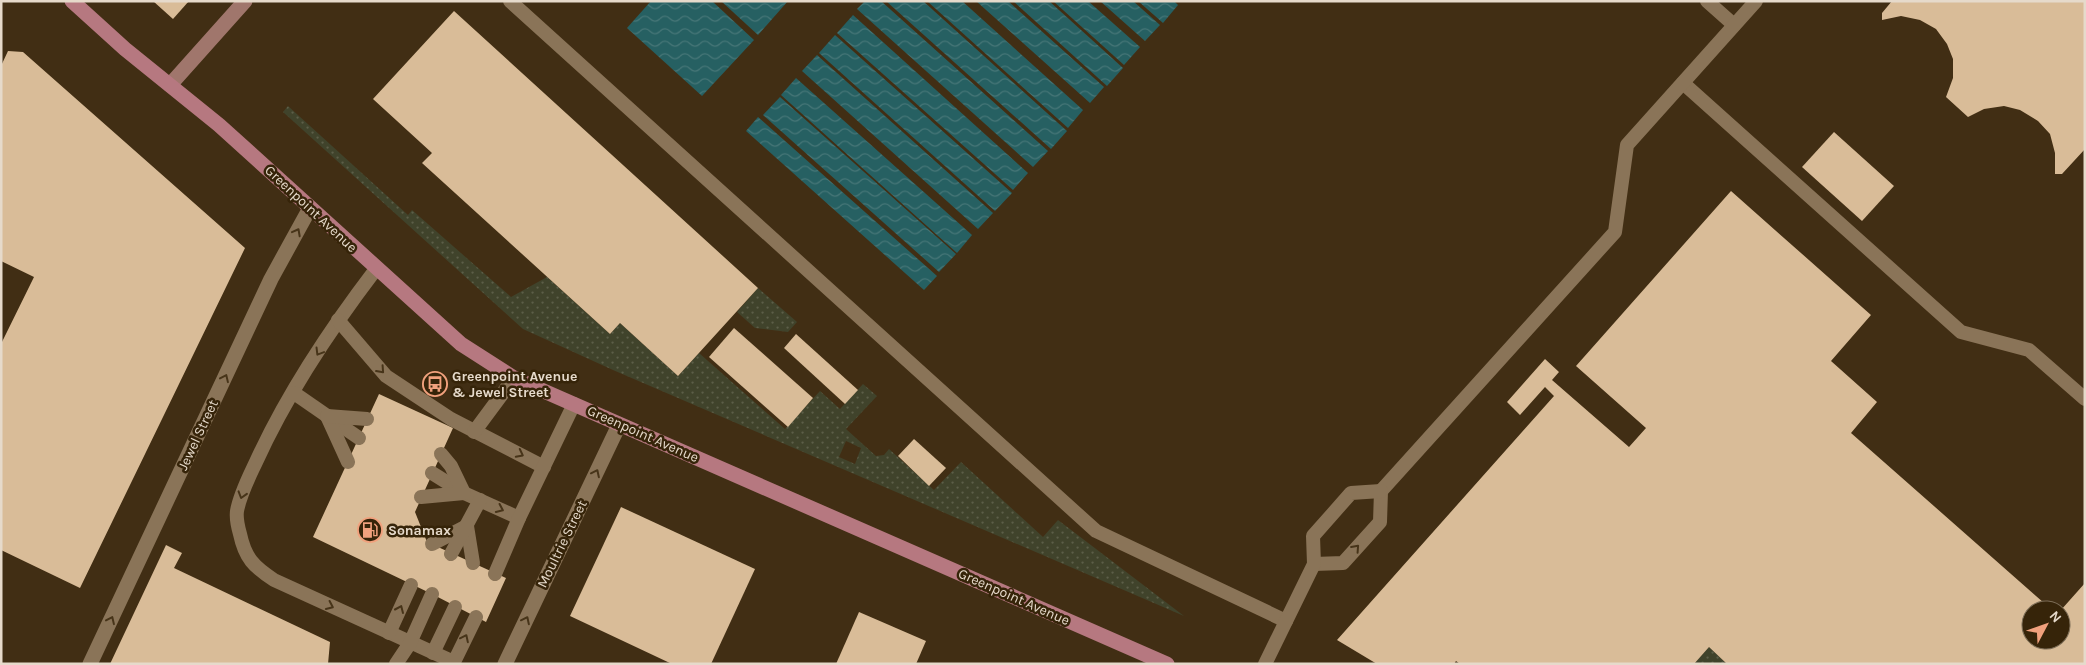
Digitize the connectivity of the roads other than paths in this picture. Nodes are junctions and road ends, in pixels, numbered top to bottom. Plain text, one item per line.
1 (72, 1) edge
2 (245, 1) edge
3 (510, 1) edge
4 (1707, 1) edge
5 (1756, 1) edge
6 (1734, 26) junction
7 (1683, 83) junction
8 (170, 85) junction
9 (310, 208) junction
10 (376, 269) junction
11 (338, 320) junction
12 (514, 378) junction
13 (294, 393) junction
14 (2085, 399) edge
15 (574, 404) junction
16 (327, 416) junction
17 (368, 419) dead end
18 (619, 425) junction
19 (474, 432) junction
20 (359, 438) dead end
21 (441, 454) dead end
22 (348, 462) dead end
23 (544, 467) junction
24 (432, 473) dead end
25 (1381, 491) junction
26 (464, 493) junction
27 (421, 497) dead end
28 (480, 500) junction
29 (519, 518) junction
30 (467, 526) junction
31 (432, 544) dead end
32 (451, 554) dead end
33 (473, 563) dead end
34 (1314, 564) junction
35 (495, 574) dead end
36 (411, 585) dead end
37 (432, 594) dead end
38 (455, 607) dead end
39 (476, 617) dead end
40 (1286, 622) junction
41 (389, 633) junction
42 (410, 643) junction
43 (433, 653) junction
44 (90, 664) edge
45 (396, 664) edge
46 (505, 664) edge
47 (1167, 664) edge
48 (1266, 664) edge

1 - 8 main road, Greenpoint Avenue
2 - 8 street
3 - 40 lane
4 - 6 lane
5 - 6 lane
6 - 7 lane
7 - 14 lane
7 - 25 lane
8 - 9 main road, Greenpoint Avenue
9 - 10 main road, Greenpoint Avenue
44 -> 9 street, Jewel Street
10 - 11 lane
10 - 12 main road, Greenpoint Avenue
11 -> 13 lane
11 -> 19 lane
12 - 15 main road, Greenpoint Avenue
12 - 19 lane
13 - 16 lane
13 -> 41 lane
15 - 18 main road, Greenpoint Avenue
15 - 23 lane
16 - 17 lane
16 - 20 lane
16 - 22 lane
46 -> 18 street, Moultrie Street
18 - 47 main road, Greenpoint Avenue
19 -> 23 lane
21 - 26 lane
23 - 29 lane
24 - 26 lane
25 - 34 lane
34 -> 25 lane
26 - 27 lane
26 - 28 lane
28 -> 29 lane
28 - 30 lane
29 - 35 lane
30 - 31 lane
30 - 32 lane
30 - 33 lane
34 - 40 lane
41 -> 36 lane
37 - 42 lane
38 - 43 lane
43 -> 39 lane
40 - 48 lane
41 - 42 lane
42 - 43 lane
42 - 45 lane

